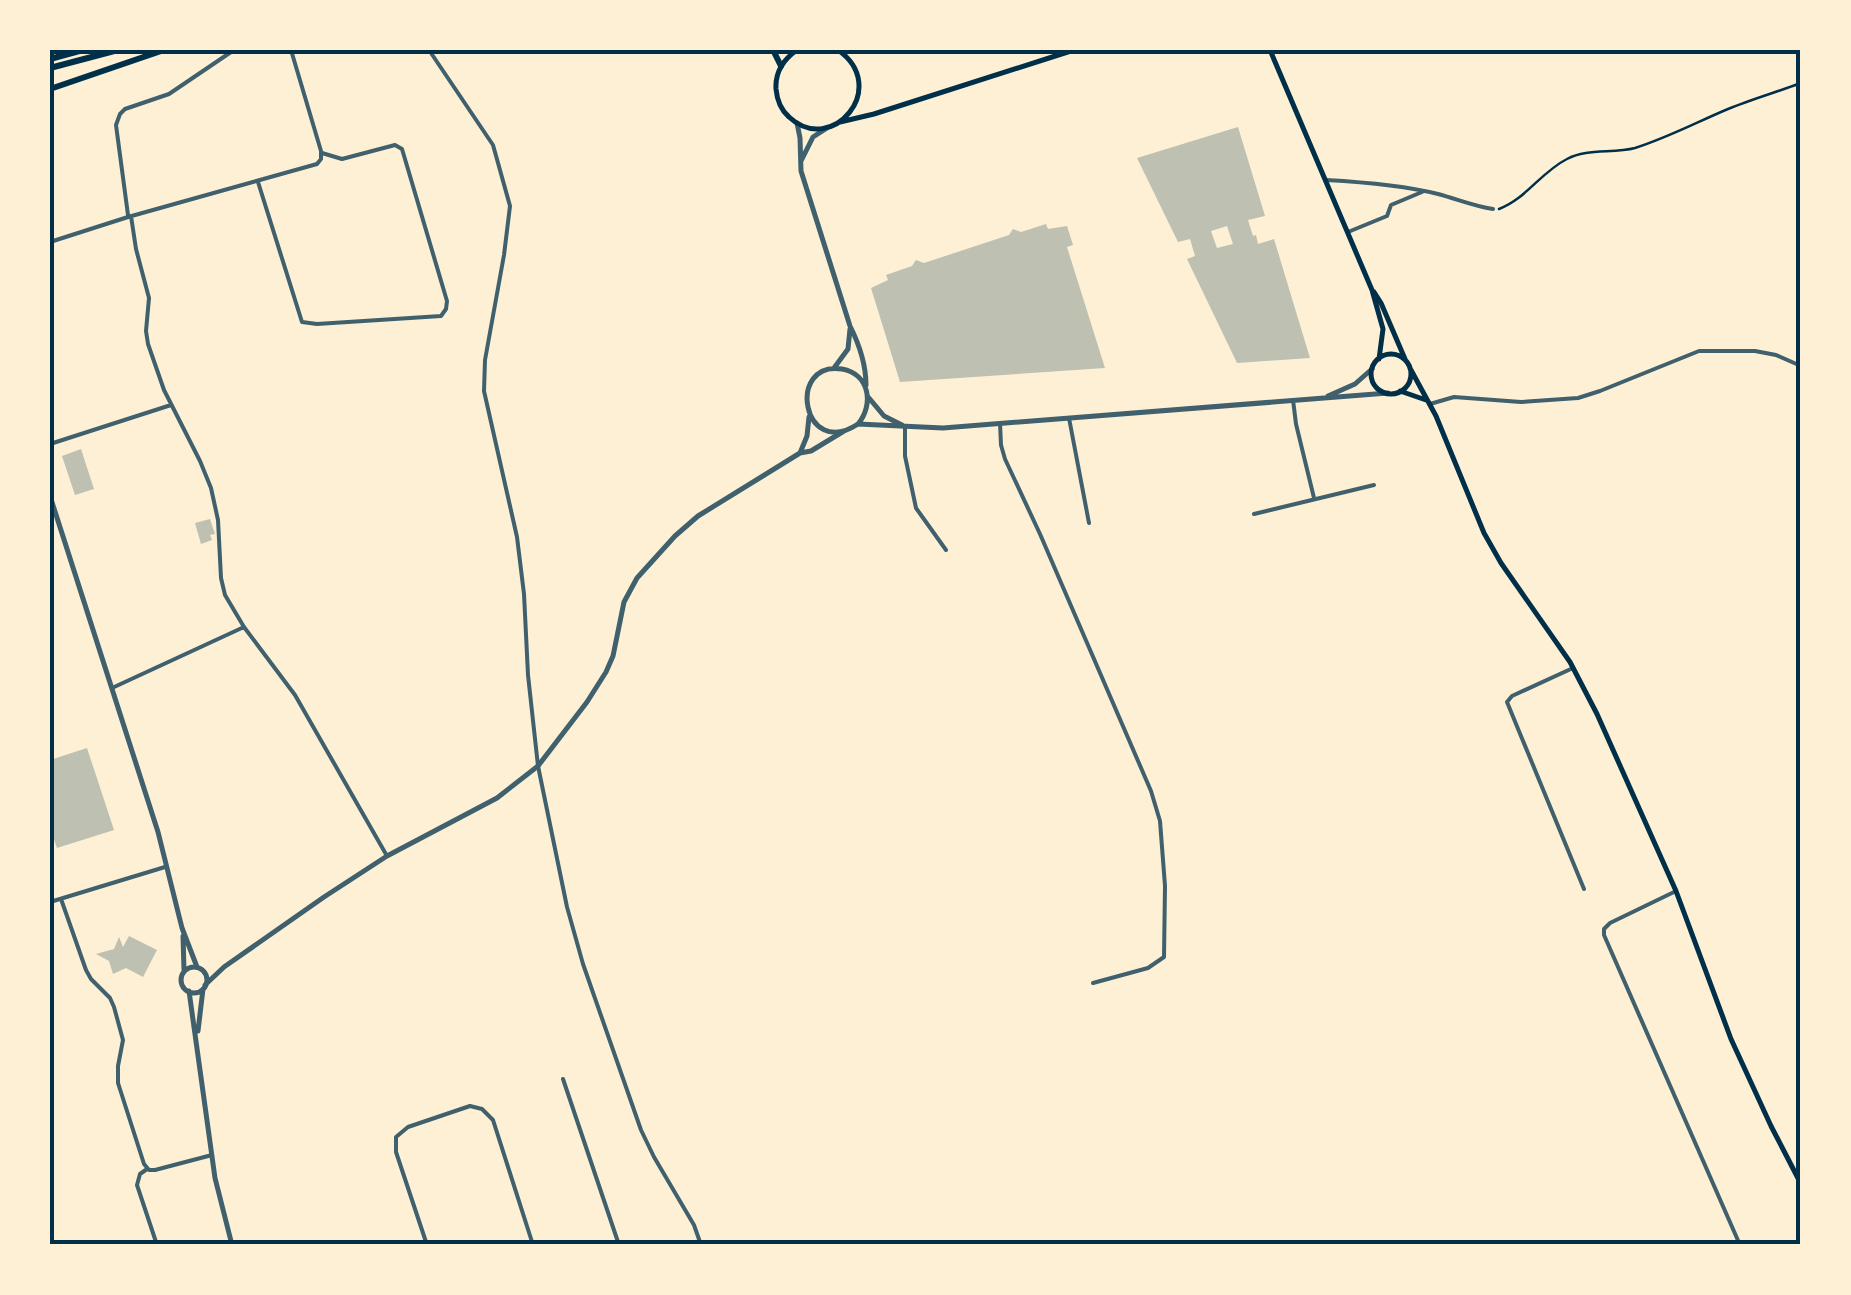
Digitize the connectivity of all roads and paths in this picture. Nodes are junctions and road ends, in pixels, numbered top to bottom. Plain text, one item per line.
1 (83, 50) edge
2 (118, 50) edge
3 (164, 50) edge
4 (234, 50) edge
5 (291, 50) edge
6 (429, 50) edge
7 (773, 50) edge
8 (797, 50) edge
9 (838, 50) edge
10 (1074, 50) edge
11 (1270, 50) edge
12 (50, 59) edge
13 (781, 66) junction
14 (50, 68) edge
15 (1801, 83) edge
16 (50, 88) edge
17 (840, 122) junction
18 (797, 123) junction
19 (829, 127) junction
20 (322, 153) junction
21 (800, 164) junction
22 (1325, 180) junction
23 (258, 182) junction
24 (1422, 192) junction
25 (1492, 209) joint
26 (130, 216) junction
27 (1348, 232) junction
28 (50, 242) edge
29 (1372, 290) junction
30 (850, 326) junction
31 (1379, 358) junction
32 (1405, 360) junction
33 (1801, 366) edge
34 (833, 369) junction
35 (1372, 369) junction
36 (1410, 370) junction
37 (866, 388) junction
38 (1400, 391) junction
39 (1388, 393) junction
40 (868, 398) junction
41 (1324, 398) junction
42 (1293, 400) junction
43 (1429, 402) junction
44 (172, 405) junction
45 (809, 414) junction
46 (1069, 418) junction
47 (858, 424) junction
48 (1000, 424) junction
49 (905, 426) junction
50 (844, 431) junction
51 (50, 444) edge
52 (800, 453) junction
53 (1374, 486) dead end
54 (50, 496) edge
55 (1314, 500) junction
56 (1254, 514) dead end
57 (1090, 523) dead end
58 (946, 550) dead end
59 (244, 627) junction
60 (1573, 668) junction
61 (112, 688) junction
62 (538, 766) junction
63 (388, 856) junction
64 (168, 866) junction
65 (1584, 888) dead end
66 (1676, 891) junction
67 (62, 899) junction
68 (50, 902) edge
69 (182, 928) junction
70 (224, 967) junction
71 (199, 969) junction
72 (184, 972) junction
73 (1093, 983) dead end
74 (204, 987) junction
75 (188, 991) junction
76 (197, 1039) junction
77 (563, 1079) dead end
78 (212, 1155) junction
79 (147, 1168) junction
80 (1801, 1184) edge
81 (156, 1245) edge
82 (232, 1245) edge
83 (427, 1245) edge
84 (533, 1245) edge
85 (619, 1245) edge
86 (701, 1245) edge
87 (1740, 1245) edge

1 - 12 main road
2 - 14 main road
3 - 16 main road
4 - 26 street
5 - 20 street
6 - 62 street
7 - 13 main road
8 - 13 main road
9 - 17 main road
10 - 17 main road
11 - 22 main road
13 - 18 main road
15 - 25 path
17 - 19 main road
18 - 19 main road
18 - 21 street
19 - 21 street
20 - 23 street
20 - 23 street
21 - 30 street
22 - 24 street
22 - 27 main road
23 - 26 street
24 - 25 street
24 - 27 street
26 - 28 street
26 - 44 street
27 - 29 main road
29 - 31 main road
29 - 32 main road
30 - 34 street
30 - 37 street
31 - 32 main road
31 - 35 main road
32 - 36 main road
33 - 43 street
34 - 37 street
34 - 45 street
35 - 39 main road
35 - 41 street
36 - 38 main road
36 - 43 main road
37 - 40 street
38 - 39 main road
38 - 43 main road
39 - 41 street
40 - 47 street
40 - 49 street
41 - 42 street
42 - 46 street
42 - 55 street
43 - 60 main road
44 - 51 street
44 - 59 street
45 - 50 street
45 - 52 street
46 - 48 street
46 - 57 street
47 - 49 street
47 - 50 street
48 - 49 street
48 - 73 street
49 - 58 street
50 - 52 street
52 - 62 street
53 - 55 street
54 - 61 street
55 - 56 street
59 - 61 street
59 - 63 street
60 - 65 street
60 - 66 main road
61 - 64 street
62 - 63 street
62 - 86 street
63 - 70 street
64 - 67 street
64 - 69 street
66 - 80 main road
66 - 87 street
67 - 68 street
67 - 79 street
69 - 71 street
69 - 72 street
70 - 71 street
70 - 74 street
71 - 72 street
71 - 74 street
72 - 75 street
74 - 75 street
74 - 76 street
75 - 76 street
76 - 78 street
77 - 85 street
78 - 79 street
78 - 82 street
79 - 81 street
83 - 84 street

